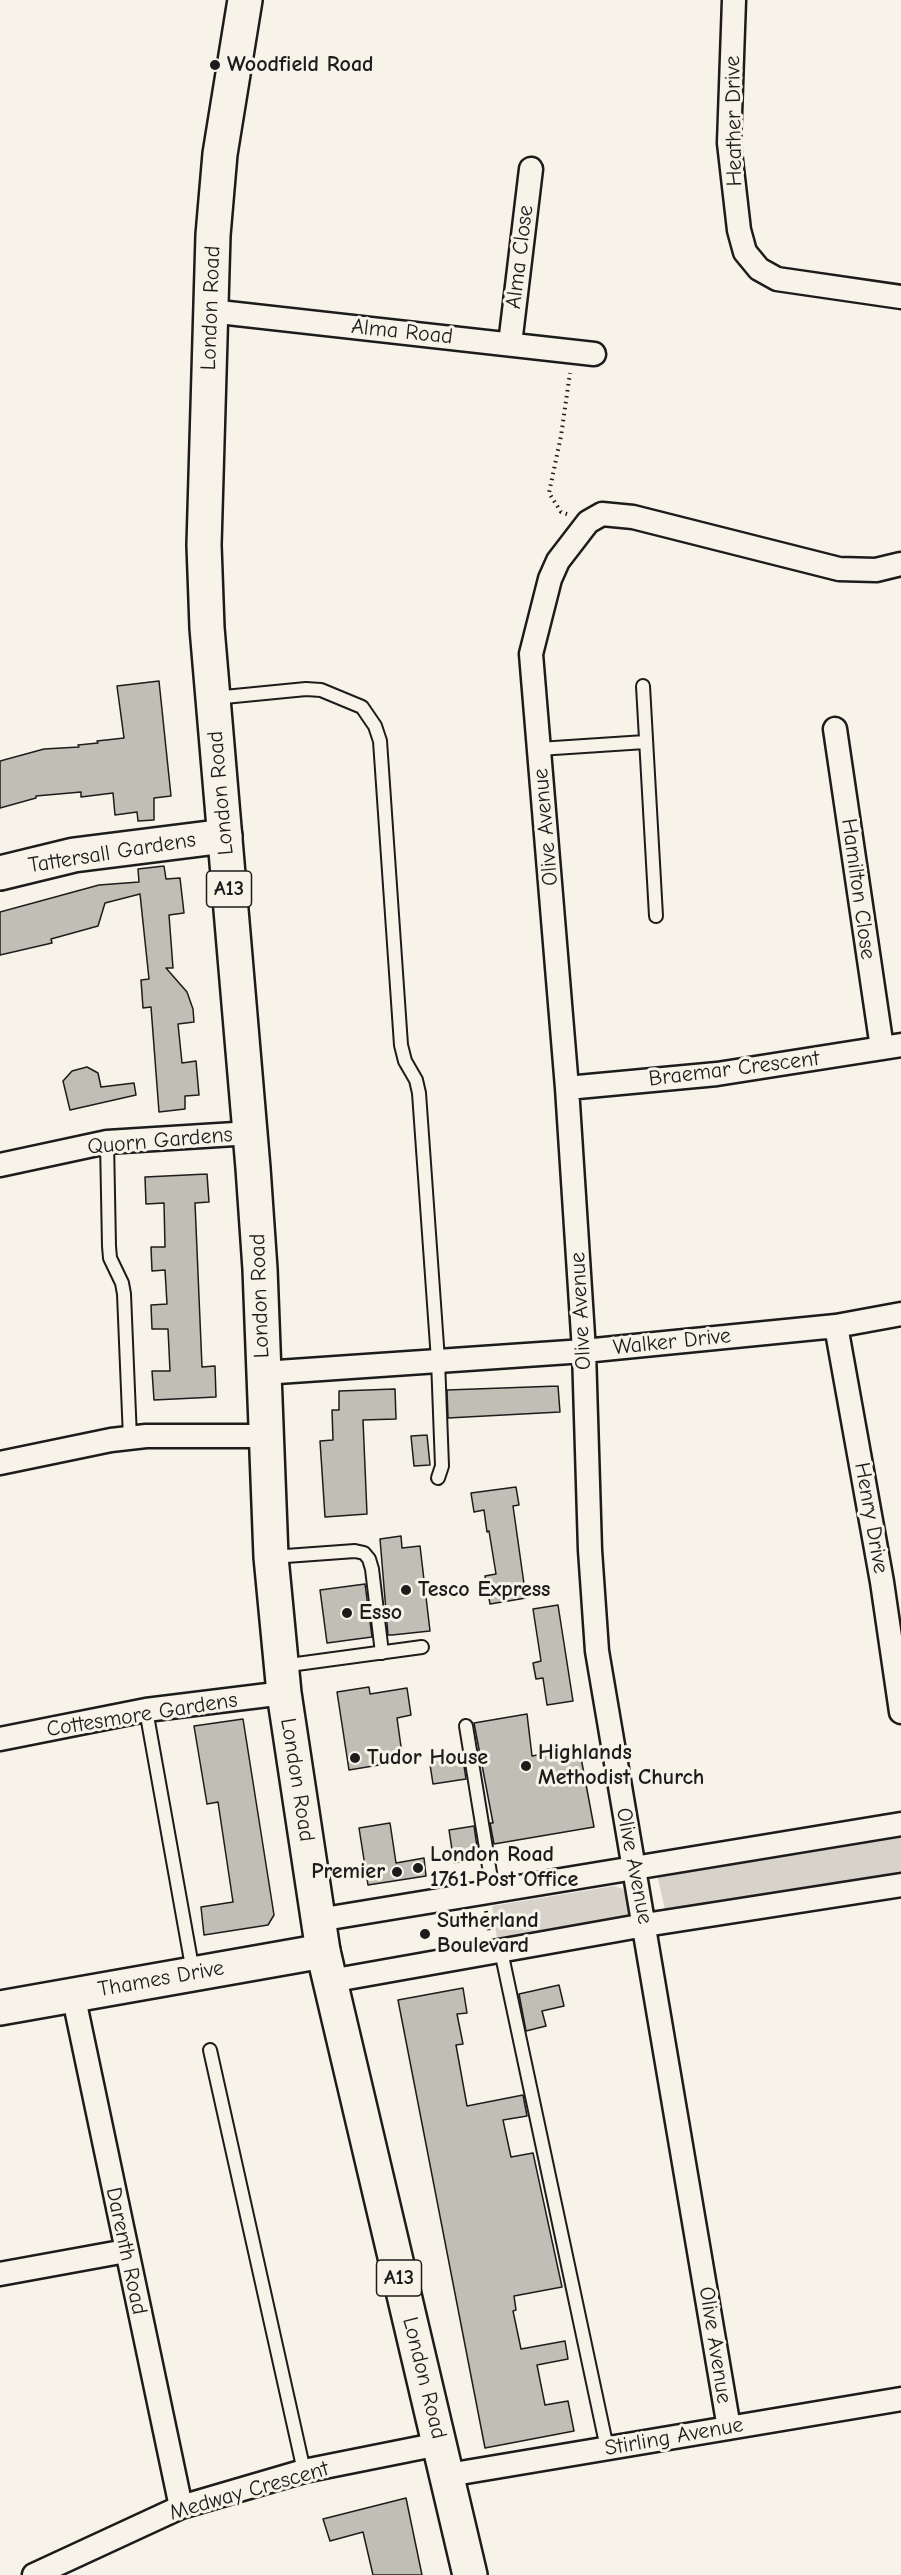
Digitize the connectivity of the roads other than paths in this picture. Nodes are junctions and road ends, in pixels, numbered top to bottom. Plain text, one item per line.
1 (245, 0) edge
2 (734, 0) edge
3 (531, 170) dead end
4 (901, 297) edge
5 (210, 311) junction
6 (510, 345) junction
7 (583, 353) road end
8 (901, 564) edge
9 (643, 686) dead end
10 (213, 698) junction
11 (835, 729) dead end
12 (645, 742) junction
13 (539, 749) junction
14 (225, 836) junction
15 (0, 873) edge
16 (656, 916) dead end
17 (891, 1047) edge
18 (567, 1088) junction
19 (251, 1133) junction
20 (107, 1142) junction
21 (0, 1165) edge
22 (901, 1314) edge
23 (836, 1326) junction
24 (584, 1351) junction
25 (438, 1360) junction
26 (263, 1373) junction
27 (266, 1436) junction
28 (130, 1438) junction
29 (0, 1463) edge
30 (438, 1478) dead end
31 (271, 1557) junction
32 (892, 1580) edge
33 (422, 1647) dead end
34 (382, 1653) junction
35 (282, 1680) junction
36 (146, 1710) junction
37 (901, 1712) edge
38 (466, 1726) dead end
39 (0, 1739) edge
40 (901, 1824) edge
41 (633, 1868) junction
42 (901, 1885) edge
43 (488, 1892) junction
44 (645, 1925) junction
45 (324, 1951) junction
46 (497, 1952) junction
47 (193, 1973) junction
48 (73, 1994) junction
49 (0, 2008) edge
50 (210, 2050) dead end
51 (126, 2251) junction
52 (0, 2274) edge
53 (901, 2399) edge
54 (729, 2428) junction
55 (439, 2444) junction
56 (607, 2448) junction
57 (304, 2471) junction
58 (448, 2475) junction
59 (181, 2507) junction
60 (34, 2575) edge
61 (470, 2575) edge

1 - 5 main road, London Road / A13
2 - 4 street, Heather Drive
3 - 6 street, Alma Close
5 - 6 street, Alma Road
5 - 10 main road, London Road / A13
6 - 7 street, Alma Road
8 - 13 street, Olive Avenue
9 - 12 lane
10 - 14 main road, London Road / A13
10 - 25 lane
11 - 17 street, Hamilton Close
12 - 13 lane
12 - 16 lane
13 - 18 street, Olive Avenue
14 - 15 main road, Tattersall Gardens
14 - 19 main road, London Road / A13
17 - 18 street, Braemar Crescent
18 - 24 street, Olive Avenue
19 - 20 street, Quorn Gardens
19 - 26 main road, London Road / A13
20 - 21 street, Quorn Gardens
20 - 28 lane
22 - 23 street, Walker Drive
23 - 24 street, Walker Drive
23 - 32 street, Henry Drive
24 - 25 street, Walker Drive
24 - 41 street, Olive Avenue
25 - 26 street, Walker Drive
25 - 30 lane
26 - 27 main road, London Road / A13
27 - 28 street
27 - 31 main road, London Road / A13
28 - 29 street
31 - 34 lane
31 - 35 main road, London Road / A13
32 - 37 street, Henry Drive
33 - 34 lane
34 - 35 lane
35 - 36 street, Cottesmore Gardens
35 - 45 main road, London Road / A13
36 - 39 street, Cottesmore Gardens
36 - 47 lane
38 - 43 lane
40 - 41 street
41 - 43 street
41 - 44 street, Olive Avenue
42 - 44 street
43 - 45 street
44 - 46 street
44 - 54 street, Olive Avenue
45 - 46 street
45 - 47 main road, Thames Drive
45 - 55 main road, London Road / A13
46 - 56 lane
47 - 48 main road, Thames Drive
48 - 49 main road, Thames Drive
48 - 51 street, Darenth Road
50 - 57 lane
51 - 52 street
51 - 59 street, Darenth Road
53 - 54 street, Stirling Avenue
54 - 56 street, Stirling Avenue
55 - 57 street, Medway Crescent
55 - 58 main road, London Road / A13
56 - 58 street, Stirling Avenue
57 - 59 street, Medway Crescent
58 - 61 main road, London Road / A13
59 - 60 street, Medway Crescent

